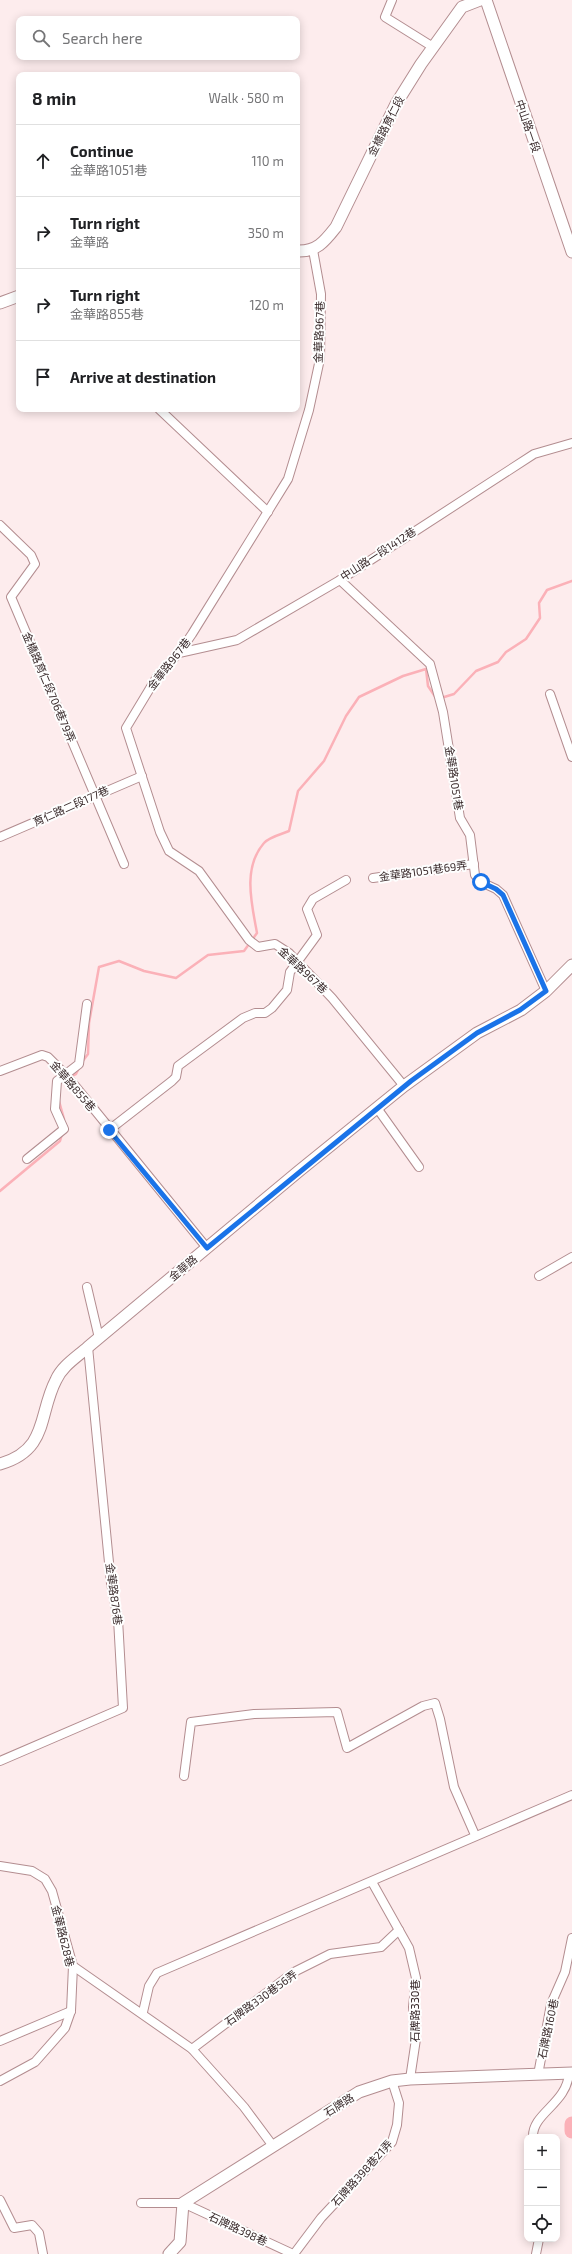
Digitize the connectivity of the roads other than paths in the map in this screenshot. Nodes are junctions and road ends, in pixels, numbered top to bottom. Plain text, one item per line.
1 (392, 0) edge
2 (480, 0) edge
3 (486, 0) edge
4 (433, 47) junction
5 (313, 250) junction
6 (300, 251) edge
7 (572, 252) edge
8 (16, 297) edge
9 (0, 303) edge
10 (161, 412) edge
11 (572, 443) edge
12 (268, 512) junction
13 (0, 524) edge
14 (340, 580) junction
15 (179, 653) junction
16 (550, 694) dead end
17 (572, 757) edge
18 (142, 776) junction
19 (96, 796) junction
20 (0, 837) edge
21 (124, 864) dead end
22 (474, 864) junction
23 (373, 878) dead end
24 (346, 880) dead end
25 (296, 962) junction
26 (572, 965) edge
27 (546, 991) junction
28 (87, 1004) dead end
29 (0, 1071) edge
30 (67, 1078) junction
31 (404, 1086) junction
32 (377, 1108) junction
33 (109, 1130) junction
34 (27, 1159) dead end
35 (419, 1167) dead end
36 (207, 1248) junction
37 (572, 1256) edge
38 (539, 1276) dead end
39 (87, 1287) dead end
40 (99, 1338) junction
41 (88, 1347) junction
42 (0, 1464) edge
43 (0, 1761) edge
44 (184, 1776) dead end
45 (572, 1795) edge
46 (475, 1835) junction
47 (0, 1866) edge
48 (372, 1882) junction
49 (399, 1930) junction
50 (572, 1938) edge
51 (73, 1966) junction
52 (71, 2011) junction
53 (143, 2012) junction
54 (0, 2041) edge
55 (192, 2048) junction
56 (570, 2073) edge
57 (538, 2075) junction
58 (410, 2079) junction
59 (0, 2081) edge
60 (392, 2081) junction
61 (533, 2134) edge
62 (273, 2146) junction
63 (0, 2200) edge
64 (141, 2203) dead end
65 (183, 2203) junction
66 (538, 2242) edge
67 (43, 2254) edge
68 (169, 2254) edge
69 (293, 2254) edge
70 (536, 2254) edge

1 - 4 street
2 - 4 street, 金橋路育仁段
3 - 7 street, 中山路一段
4 - 5 street, 金橋路育仁段
5 - 6 street
5 - 12 street, 金華路967巷
8 - 9 street
10 - 12 street
11 - 14 street, 中山路一段1412巷
12 - 15 street, 金華路967巷
13 - 19 street, 金橋路育仁段706巷79弄
14 - 15 street, 中山路一段1412巷
14 - 22 street, 金華路1051巷
15 - 18 street, 金華路967巷
16 - 17 street
18 - 19 street, 育仁路二段177巷
18 - 25 street, 金華路967巷
19 - 20 street, 育仁路二段177巷
19 - 21 street, 金橋路育仁段706巷79弄
22 - 23 street, 金華路1051巷69弄
22 - 27 street, 金華路1051巷
24 - 25 street
25 - 31 street, 金華路967巷
25 - 33 street
26 - 27 street, 金華路
27 - 31 street, 金華路
28 - 30 street
29 - 30 street, 金華路855巷
30 - 33 street, 金華路855巷
30 - 34 street
31 - 32 street, 金華路
32 - 35 street
32 - 36 street, 金華路
33 - 36 street, 金華路855巷
36 - 40 street, 金華路
37 - 38 street
39 - 40 street
40 - 41 street, 金華路
41 - 42 street, 金華路
41 - 43 street, 金華路876巷
44 - 46 street
45 - 46 street
46 - 48 street
47 - 51 street, 金華路628巷
48 - 49 street, 石牌路330巷
48 - 53 street
49 - 55 street, 石牌路330巷56弄
49 - 58 street, 石牌路330巷
50 - 57 street, 石牌路160巷
51 - 52 street, 金華路628巷
51 - 53 street
52 - 54 street
52 - 59 street, 金華路628巷
53 - 55 street
55 - 62 street
56 - 57 street, 石牌路
56 - 61 street
57 - 58 street, 石牌路
58 - 60 street, 石牌路
60 - 62 street, 石牌路
60 - 69 street, 石牌路398巷21弄
62 - 65 street, 石牌路
63 - 67 street
64 - 65 street
65 - 68 street
65 - 69 street, 石牌路398巷
66 - 70 street

